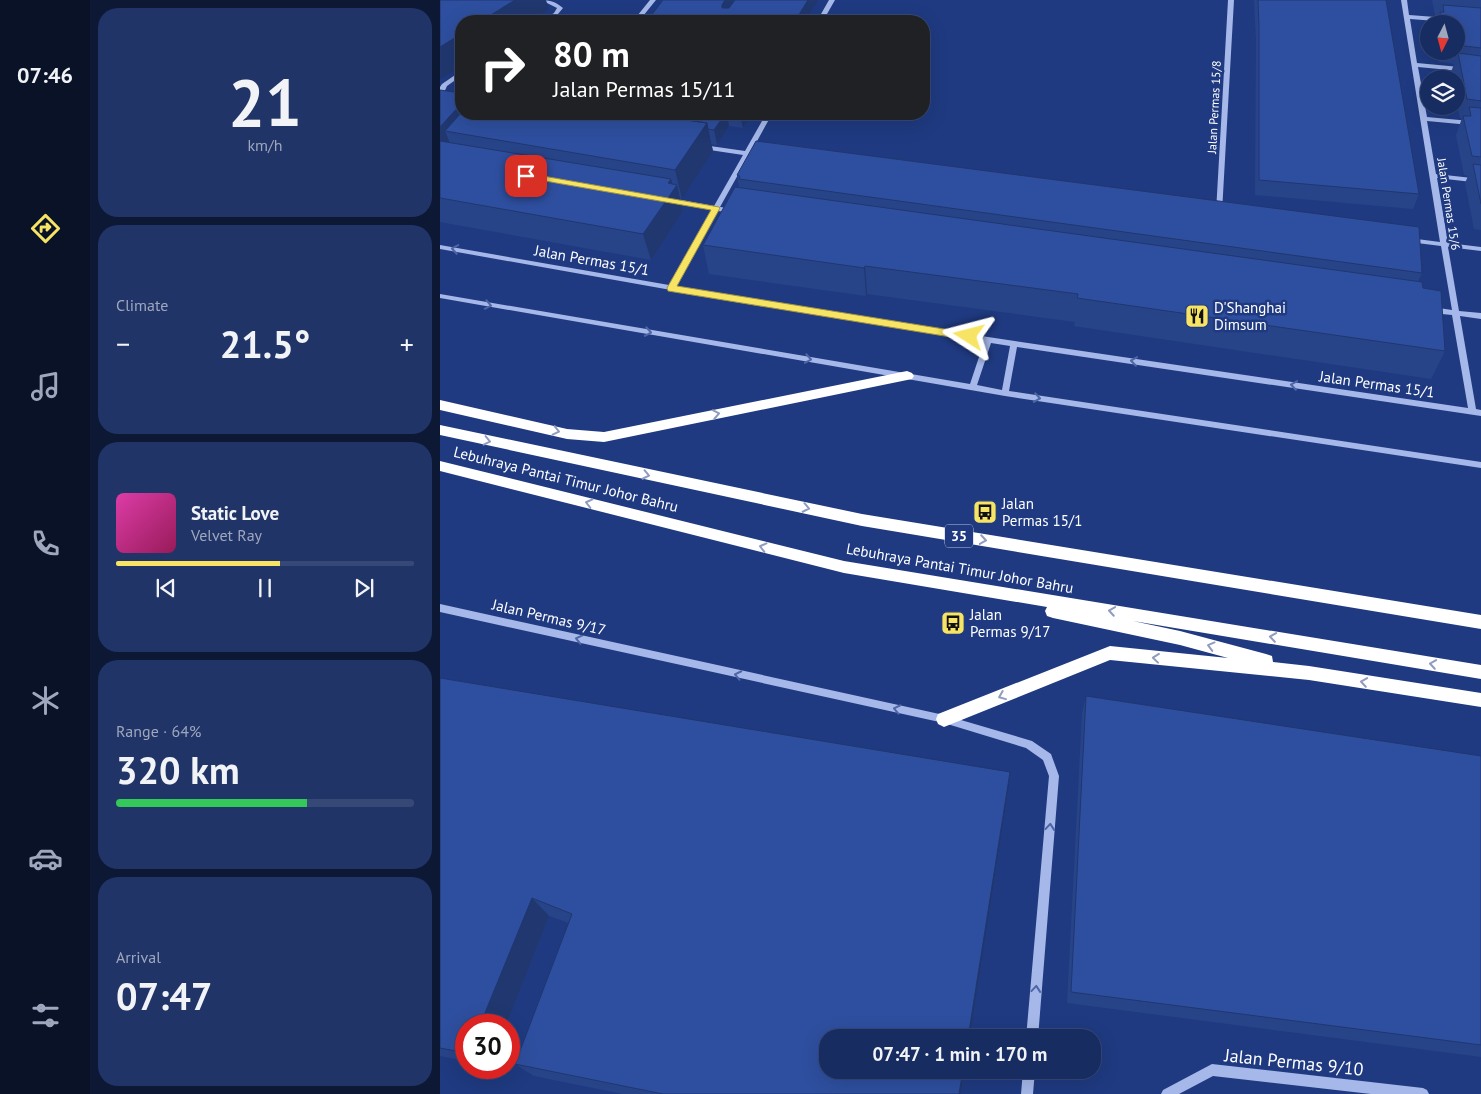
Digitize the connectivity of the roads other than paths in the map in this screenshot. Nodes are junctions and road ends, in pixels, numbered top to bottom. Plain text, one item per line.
1 (544, 0) edge
2 (653, 0) edge
3 (832, 0) edge
4 (1231, 0) edge
5 (1404, 0) edge
6 (554, 15) edge
7 (641, 15) edge
8 (823, 15) edge
9 (1407, 17) junction
10 (1420, 18) edge
11 (1415, 66) junction
12 (1481, 71) edge
13 (455, 77) edge
14 (441, 98) edge
15 (1424, 119) junction
16 (766, 120) edge
17 (1481, 124) edge
18 (699, 146) edge
19 (747, 153) junction
20 (766, 156) edge
21 (1433, 176) junction
22 (1481, 181) edge
23 (659, 199) edge
24 (716, 208) junction
25 (746, 213) edge
26 (1209, 214) edge
27 (1219, 215) junction
28 (1228, 216) edge
29 (1405, 240) edge
30 (1444, 245) junction
31 (440, 247) edge
32 (1481, 249) edge
33 (672, 288) junction
34 (440, 296) edge
35 (1426, 309) edge
36 (1456, 313) junction
37 (1481, 316) edge
38 (988, 340) junction
39 (1014, 344) junction
40 (907, 376) junction
41 (972, 387) junction
42 (1005, 393) junction
43 (440, 405) edge
44 (1472, 412) junction
45 (1481, 413) edge
46 (440, 430) edge
47 (1481, 465) edge
48 (440, 466) edge
49 (844, 567) junction
50 (440, 608) edge
51 (1481, 622) edge
52 (1481, 672) edge
53 (1309, 673) junction
54 (1481, 700) edge
55 (944, 720) junction
56 (1033, 1029) edge
57 (1028, 1079) edge
58 (1027, 1094) edge
59 (1167, 1094) edge
60 (1423, 1094) edge

1 - 6 street
2 - 7 street
3 - 8 street
4 - 27 street, Jalan Permas 15/8
5 - 9 street, Jalan Permas 15/6
9 - 10 street
9 - 11 street, Jalan Permas 15/6
11 - 12 street
11 - 15 street, Jalan Permas 15/6
13 - 14 street
15 - 17 street
15 - 21 street, Jalan Permas 15/6
16 - 19 street
18 - 19 street
19 - 20 street
19 - 24 street
21 - 22 street
21 - 30 street, Jalan Permas 15/6
23 - 24 street
24 - 25 street
24 - 33 street
26 - 27 street
27 - 28 street
29 - 30 street
30 - 32 street
30 - 36 street, Jalan Permas 15/6
33 -> 31 street, Jalan Permas 15/1
33 - 38 street, Jalan Permas 15/1
34 -> 40 street
35 - 36 street
36 - 37 street
36 - 44 street, Jalan Permas 15/6
38 - 39 street, Jalan Permas 15/1
38 - 41 street
39 - 42 street
44 -> 39 street, Jalan Permas 15/1
40 - 41 street
43 -> 40 highway
41 - 42 street
42 -> 47 street
44 - 45 street, Jalan Permas 15/1
46 -> 51 highway, Lebuhraya Pantai Timur Johor Bahru / 35
49 -> 48 highway, Lebuhraya Pantai Timur Johor Bahru
52 -> 49 highway, Lebuhraya Pantai Timur Johor Bahru
53 -> 49 highway
55 -> 50 street, Jalan Permas 9/17
54 -> 53 highway
53 -> 55 highway
56 -> 55 street, Jalan Permas 9/17
57 - 58 street
59 - 60 street, Jalan Permas 9/10

